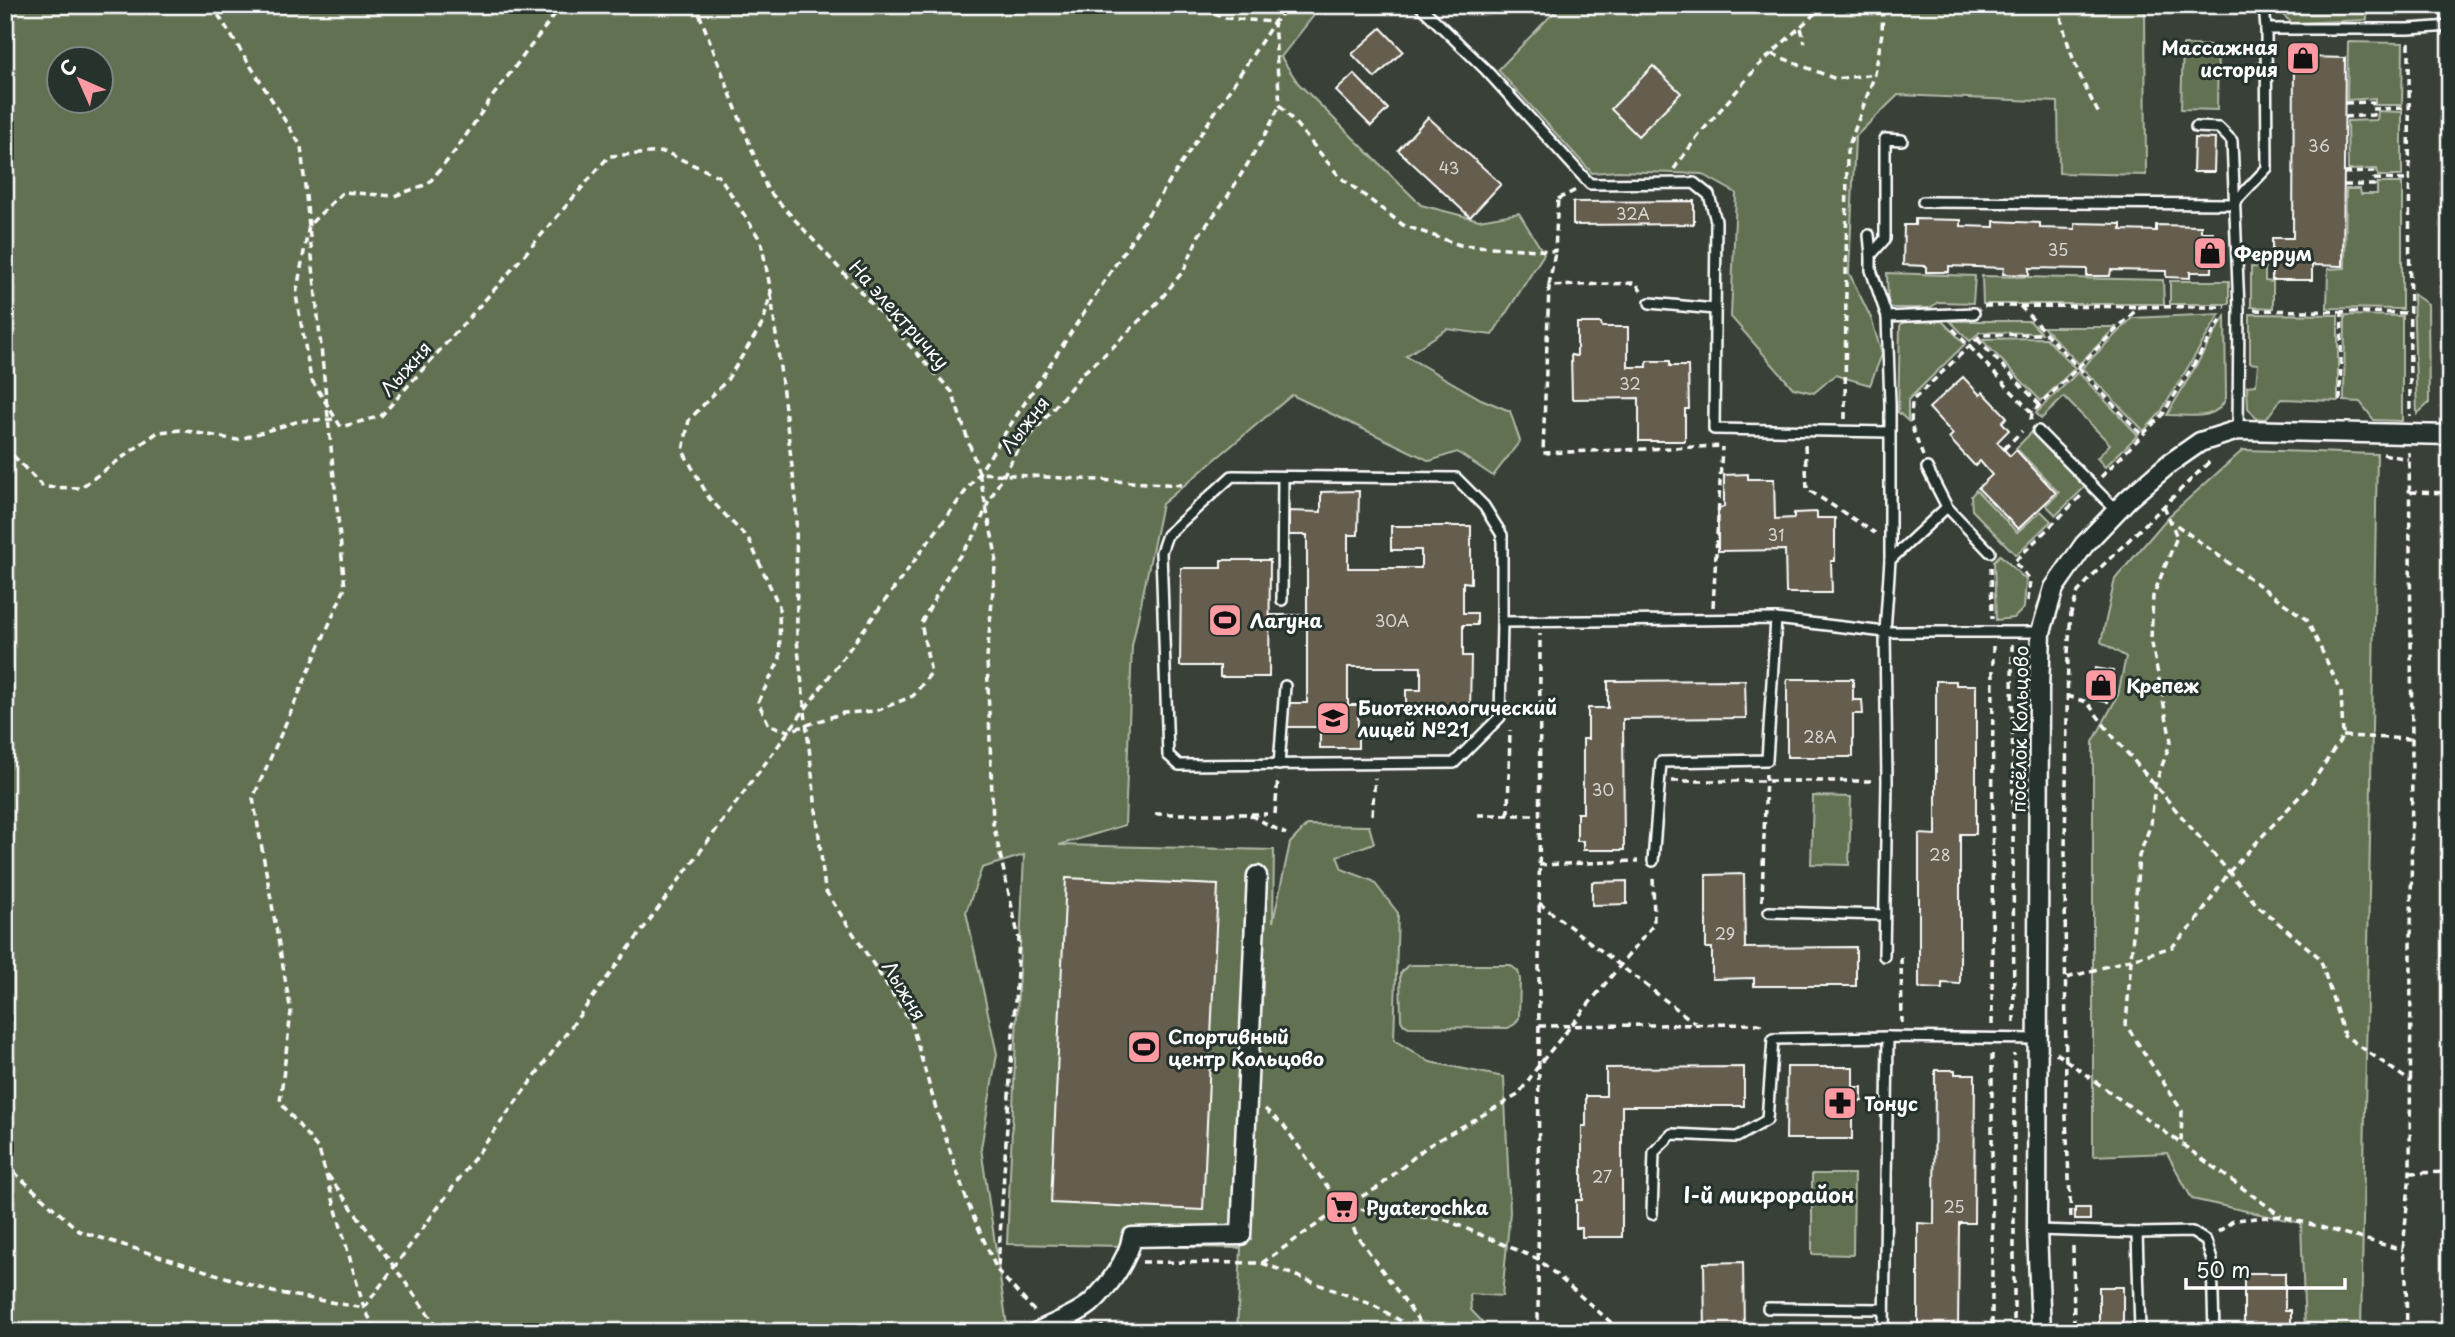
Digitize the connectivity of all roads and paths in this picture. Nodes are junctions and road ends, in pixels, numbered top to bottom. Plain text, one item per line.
1 (212, 5) edge
2 (562, 5) edge
3 (692, 5) edge
4 (1191, 5) edge
5 (1290, 5) edge
6 (1419, 5) edge
7 (1824, 5) edge
8 (1883, 5) edge
9 (2059, 5) edge
10 (2264, 5) edge
11 (1274, 22) junction
12 (2450, 26) edge
13 (1801, 28) junction
14 (2266, 29) junction
15 (2409, 29) junction
16 (1805, 43) dead end
17 (1772, 54) junction
18 (1875, 74) junction
19 (2344, 103) dead end
20 (1280, 104) junction
21 (2409, 108) junction
22 (2372, 109) junction
23 (2099, 114) dead end
24 (2344, 117) dead end
25 (2196, 127) dead end
26 (1902, 140) dead end
27 (2344, 173) dead end
28 (2374, 179) junction
29 (2409, 180) junction
30 (1666, 183) junction
31 (1590, 184) junction
32 (2344, 185) dead end
33 (1923, 202) dead end
34 (2233, 204) junction
35 (309, 225) junction
36 (1869, 236) dead end
37 (1555, 251) junction
38 (1871, 255) junction
39 (1549, 286) junction
40 (771, 292) junction
41 (1650, 303) joint
42 (2020, 306) junction
43 (2140, 306) junction
44 (1715, 309) junction
45 (2239, 309) junction
46 (2342, 312) junction
47 (1974, 313) joint
48 (2409, 313) junction
49 (1940, 314) junction
50 (1887, 317) junction
51 (2046, 334) junction
52 (1977, 339) junction
53 (1969, 346) junction
54 (2078, 368) junction
55 (2340, 401) dead end
56 (327, 404) junction
57 (2040, 405) junction
58 (2032, 413) junction
59 (336, 419) junction
60 (328, 420) junction
61 (1714, 429) junction
62 (2238, 430) junction
63 (1805, 431) junction
64 (2038, 431) dead end
65 (1845, 432) junction
66 (1889, 432) junction
67 (2410, 435) junction
68 (2450, 435) edge
69 (2143, 436) junction
70 (1722, 446) junction
71 (5, 447) edge
72 (2004, 449) dead end
73 (2382, 454) dead end
74 (2408, 459) junction
75 (2210, 461) dead end
76 (1927, 468) joint
77 (979, 473) junction
78 (1004, 474) junction
79 (1283, 477) junction
80 (1182, 485) dead end
81 (2092, 486) junction
82 (2410, 492) junction
83 (2450, 493) edge
84 (2164, 506) junction
85 (1947, 507) junction
86 (986, 508) junction
87 (2117, 511) junction
88 (2171, 521) junction
89 (1888, 542) junction
90 (1990, 552) joint
91 (2008, 556) dead end
92 (1890, 560) junction
93 (2014, 562) junction
94 (1282, 600) dead end
95 (1776, 619) junction
96 (1712, 620) junction
97 (1539, 621) junction
98 (1502, 622) junction
99 (1993, 631) junction
100 (2012, 631) junction
101 (1885, 632) junction
102 (2041, 632) junction
103 (1285, 686) dead end
104 (2067, 696) junction
105 (805, 710) junction
106 (806, 725) junction
107 (789, 731) junction
108 (2343, 736) junction
109 (2412, 739) junction
110 (1767, 760) junction
111 (1376, 764) junction
112 (1279, 765) junction
113 (1660, 781) junction
114 (1764, 781) junction
115 (1887, 782) junction
116 (2155, 785) junction
117 (1155, 814) dead end
118 (1248, 814) junction
119 (1267, 814) dead end
120 (1275, 814) dead end
121 (1373, 815) dead end
122 (1478, 815) dead end
123 (1541, 815) junction
124 (1286, 834) dead end
125 (1653, 861) junction
126 (1539, 866) junction
127 (2229, 872) junction
128 (1258, 876) dead end
129 (1539, 903) junction
130 (1769, 912) joint
131 (1884, 915) junction
132 (1884, 951) joint
133 (2131, 960) junction
134 (1620, 966) junction
135 (2067, 978) junction
136 (1697, 1025) junction
137 (1538, 1026) junction
138 (1571, 1026) junction
139 (1903, 1032) dead end
140 (1888, 1037) junction
141 (1992, 1038) junction
142 (2014, 1038) junction
143 (1773, 1039) junction
144 (2037, 1039) junction
145 (2066, 1060) junction
146 (1539, 1065) junction
147 (2411, 1082) junction
148 (1248, 1094) junction
149 (2181, 1143) junction
150 (5, 1164) edge
151 (325, 1170) junction
152 (2450, 1172) edge
153 (2410, 1173) junction
154 (1342, 1207) junction
155 (1652, 1214) dead end
156 (2281, 1216) junction
157 (2037, 1230) junction
158 (2073, 1231) junction
159 (2137, 1233) junction
160 (2206, 1241) junction
161 (2403, 1250) junction
162 (1538, 1259) junction
163 (1133, 1262) dead end
164 (1262, 1263) junction
165 (394, 1268) junction
166 (998, 1270) junction
167 (364, 1308) junction
168 (1768, 1308) dead end
169 (1884, 1309) junction
170 (1102, 1315) dead end
171 (1042, 1329) edge
172 (2140, 1329) dead end
173 (376, 1332) edge
174 (441, 1332) edge
175 (1102, 1332) edge
176 (1420, 1332) edge
177 (1427, 1332) edge
178 (1538, 1332) edge
179 (1622, 1332) edge
180 (1884, 1332) edge
181 (1992, 1332) edge
182 (2014, 1332) edge
183 (2041, 1332) edge
184 (2074, 1332) edge
185 (2214, 1332) edge
186 (2407, 1332) edge

1 - 35 path
2 - 35 path
3 - 77 path, На электричку
4 - 11 path
5 - 11 path
6 - 31 lane
7 - 13 path
8 - 18 path
9 - 23 path
10 - 14 lane
11 - 20 path
11 - 77 path
12 - 15 lane
13 - 16 path
13 - 17 path
14 - 15 lane
14 - 34 lane
15 - 21 path
17 - 18 path
17 - 30 path
18 - 65 path
19 - 22 path
20 - 37 path
20 - 78 path, Лыжня
21 - 22 path
21 - 29 path
22 - 24 path
25 - 34 lane
26 - 38 lane
27 - 28 path
28 - 29 path
28 - 32 path
29 - 48 path
30 - 31 lane
30 - 44 lane
31 - 37 path
33 - 34 lane
34 - 45 lane
35 - 56 path
35 - 56 path
36 - 38 lane
37 - 39 path
38 - 50 lane
39 - 41 path
39 - 70 path
40 - 59 path, Лыжня
40 - 105 path, Лыжня
40 - 107 path, Лыжня
41 - 44 lane
42 - 43 path
42 - 47 path
42 - 51 path
43 - 54 path
43 - 69 path
44 - 61 lane
45 - 46 path
45 - 62 lane
46 - 48 path
46 - 55 path
47 - 49 lane
48 - 67 path
49 - 50 lane
49 - 53 path
50 - 66 lane
51 - 52 path
51 - 54 path
52 - 53 path
52 - 57 path
53 - 58 path
53 - 76 path
54 - 57 path
54 - 69 path
56 - 59 path
56 - 60 path
57 - 58 path
58 - 72 path
59 - 60 path
60 - 71 path
60 - 151 path
61 - 63 lane
61 - 70 path
62 - 67 street, посёлок Кольцово
62 - 87 street, посёлок Кольцово
63 - 65 lane
63 - 89 path
64 - 81 lane
65 - 66 lane
66 - 89 lane
67 - 68 street, посёлок Кольцово
67 - 74 path
69 - 81 path
70 - 96 path
73 - 74 path
74 - 82 path
75 - 84 path
76 - 85 lane
77 - 78 path
77 - 86 path, На электричку
77 - 105 path
78 - 80 path
78 - 86 path, Лыжня
79 - 94 lane
79 - 98 lane
79 - 112 lane
81 - 87 lane
81 - 93 path
82 - 83 path
82 - 109 path
84 - 88 path
84 - 104 path
85 - 90 lane
85 - 92 lane
86 - 106 path, Лыжня
86 - 166 path, На электричку
87 - 102 street, посёлок Кольцово
88 - 108 path
88 - 116 path
89 - 92 lane
90 - 99 path
91 - 93 path
92 - 101 lane
93 - 100 path
95 - 96 lane
95 - 101 lane
95 - 110 lane
96 - 97 lane
97 - 98 lane
97 - 123 path
98 - 111 lane
99 - 100 lane
99 - 101 lane
99 - 141 path
100 - 102 lane
100 - 142 path
101 - 115 lane
102 - 144 street, посёлок Кольцово
103 - 112 lane
104 - 116 path
104 - 135 path
105 - 106 path, Лыжня
105 - 107 path
106 - 107 path, Лыжня
106 - 166 path, Лыжня
107 - 165 path
108 - 109 path
108 - 127 path
109 - 147 path
110 - 113 lane
110 - 114 path
111 - 112 lane
111 - 121 path
112 - 120 path
113 - 114 path
113 - 125 lane
114 - 115 path
114 - 130 path
115 - 131 lane
116 - 127 path
116 - 133 path
117 - 118 path
118 - 119 path
118 - 124 path
122 - 123 path
123 - 126 path
125 - 126 path
125 - 134 path
126 - 129 path
127 - 133 path
127 - 147 path
128 - 148 street
129 - 134 path
129 - 137 path
130 - 131 lane
131 - 132 lane
132 - 139 path
133 - 135 path
133 - 149 path
134 - 136 path
134 - 138 path
135 - 145 path
136 - 138 path
136 - 143 path
137 - 138 path
137 - 146 path
138 - 146 path
140 - 141 lane
140 - 143 lane
140 - 169 lane
141 - 142 lane
141 - 181 path
142 - 144 lane
142 - 182 path
143 - 155 lane
144 - 145 path
144 - 157 street, посёлок Кольцово
145 - 149 path
145 - 158 path
146 - 154 path
146 - 162 path
147 - 153 path
148 - 154 path
148 - 171 street
149 - 156 path
150 - 167 path
151 - 165 path
151 - 167 path
152 - 153 path
153 - 161 path
154 - 162 path
154 - 164 path
154 - 177 path
156 - 160 path
156 - 161 path
157 - 158 lane
157 - 183 street, посёлок Кольцово
158 - 159 lane
158 - 184 path
159 - 160 lane
159 - 172 lane
160 - 185 lane
161 - 186 path
162 - 178 path
162 - 179 path
163 - 164 path
164 - 176 path
165 - 167 path
165 - 174 path
166 - 171 path, Лыжня
167 - 173 path
168 - 169 lane
169 - 180 lane
170 - 175 path

